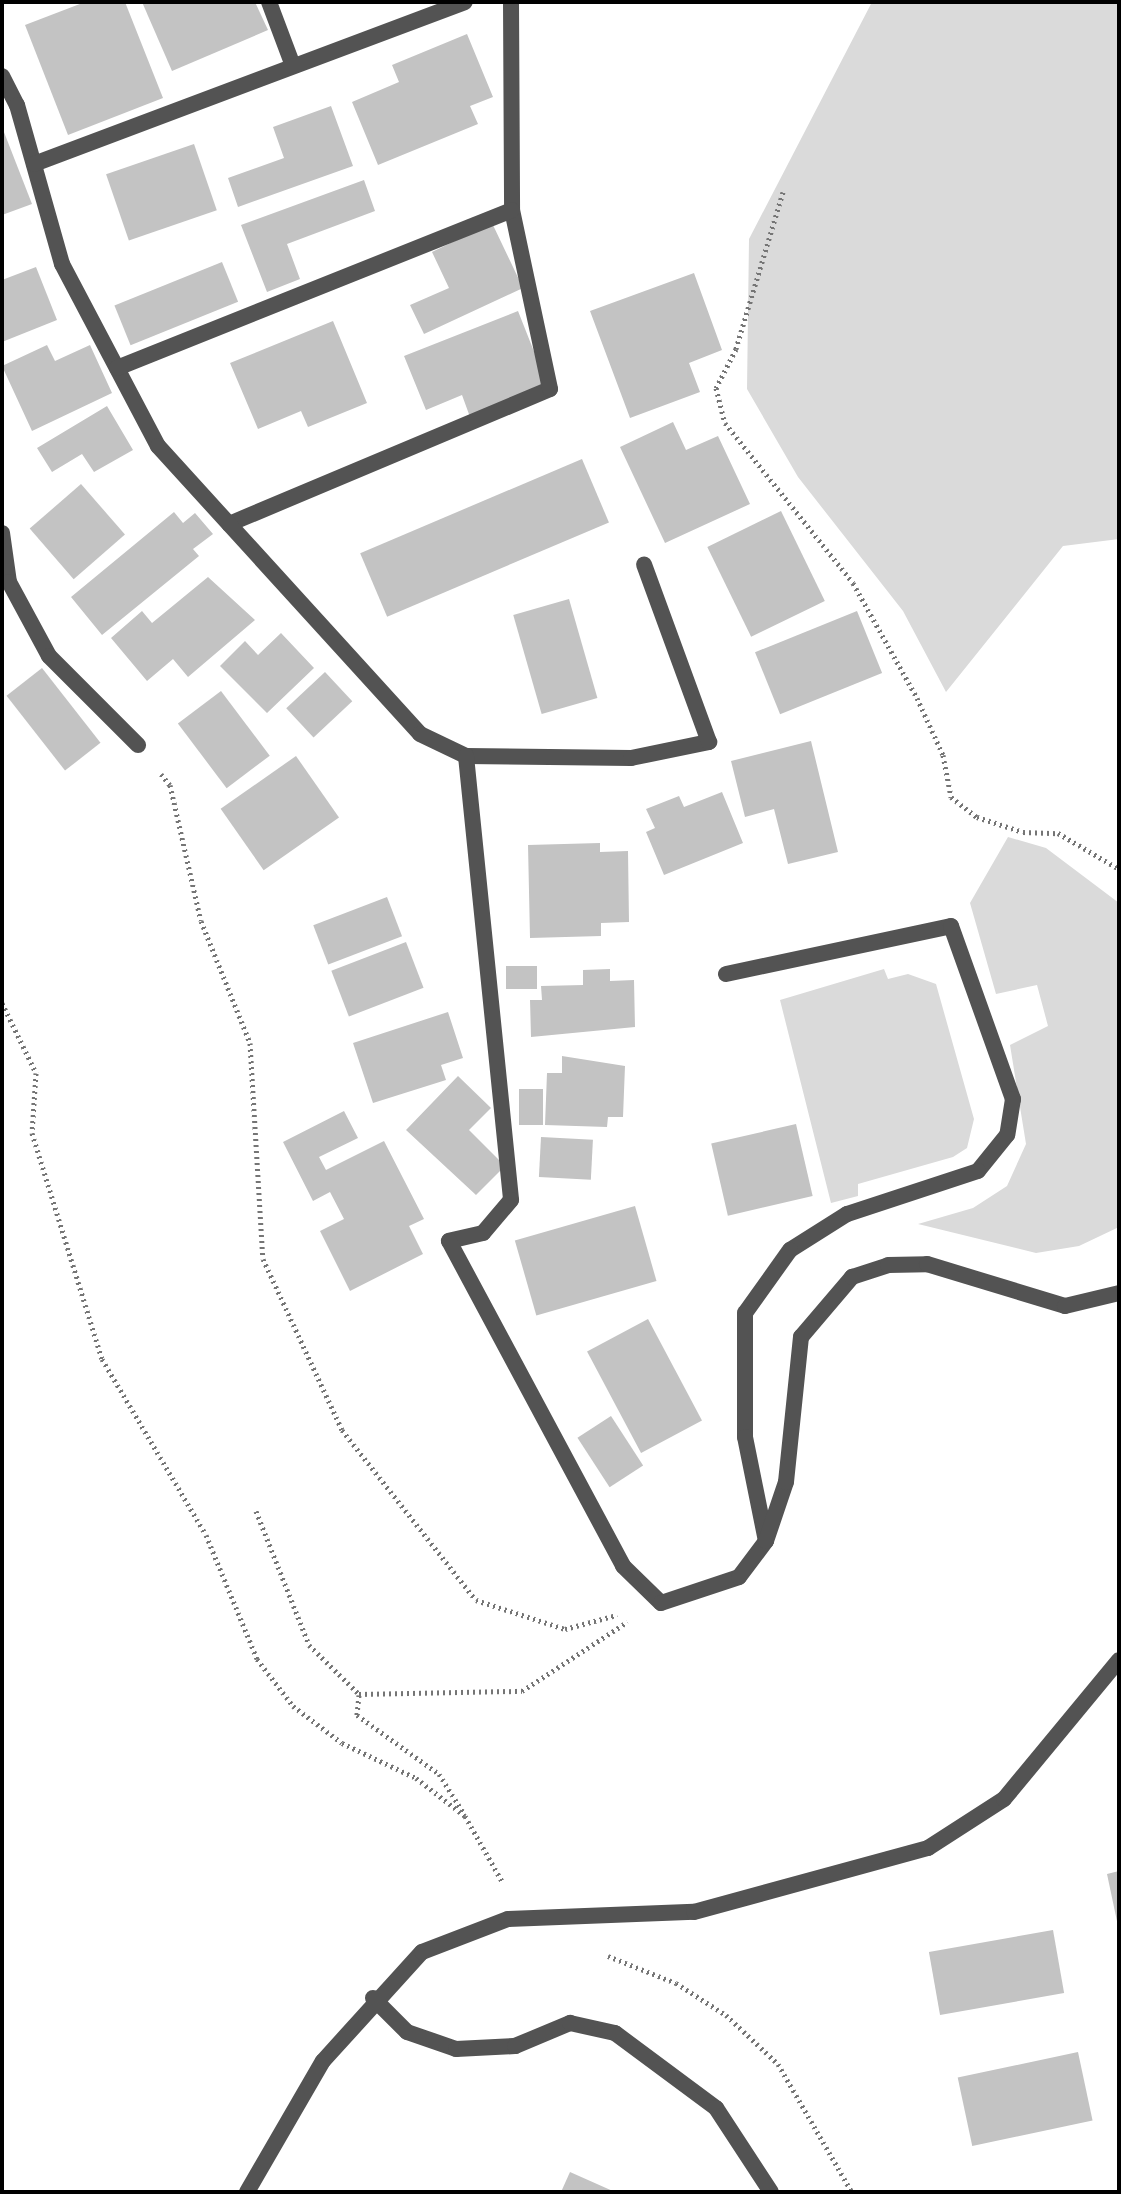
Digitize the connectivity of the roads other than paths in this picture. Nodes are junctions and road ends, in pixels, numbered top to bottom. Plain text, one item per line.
1 (269, 2) edge
2 (464, 2) edge
3 (511, 2) edge
4 (293, 66) junction
5 (2, 76) edge
6 (34, 164) junction
7 (512, 210) junction
8 (117, 368) junction
9 (229, 524) junction
10 (2, 533) edge
11 (644, 564) dead end
12 (138, 745) road end
13 (466, 756) junction
14 (726, 974) dead end
15 (1115, 1293) edge
16 (766, 1541) junction
17 (1119, 1660) edge
18 (373, 1998) junction
19 (247, 2192) edge
20 (771, 2192) edge

1 - 4 street
2 - 4 street
3 - 7 street
4 - 6 street
5 - 6 street
6 - 8 street
7 - 8 street
7 - 9 street
8 - 9 street
9 - 13 street
10 - 12 street
11 - 13 street
13 - 16 street
14 - 16 street
15 - 16 street
17 - 18 street
18 - 19 street
18 - 20 street

